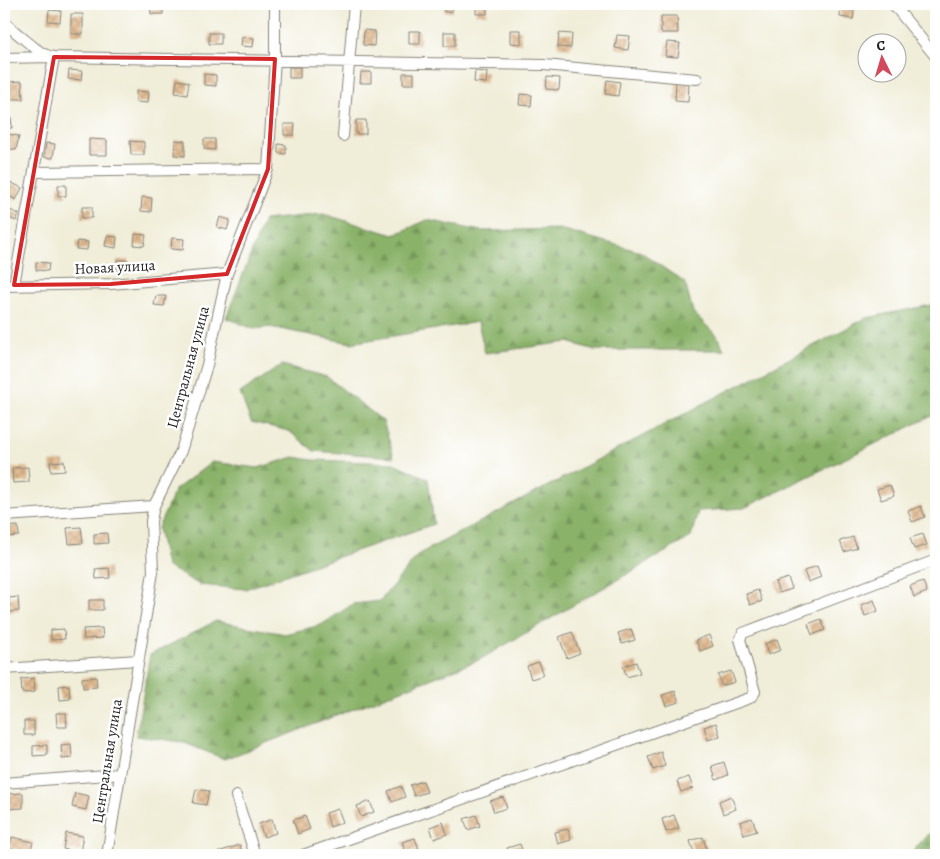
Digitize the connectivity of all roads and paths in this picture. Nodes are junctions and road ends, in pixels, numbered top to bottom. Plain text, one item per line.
1 (275, 4) edge
2 (354, 4) edge
3 (893, 4) edge
4 (5, 24) edge
5 (54, 57) junction
6 (936, 57) edge
7 (4, 58) edge
8 (275, 59) junction
9 (350, 60) junction
10 (697, 79) dead end
11 (343, 136) dead end
12 (268, 168) junction
13 (36, 172) junction
14 (227, 274) junction
15 (9, 286) edge
16 (154, 506) junction
17 (4, 516) edge
18 (936, 560) edge
19 (138, 660) junction
20 (4, 668) edge
21 (119, 774) junction
22 (4, 783) edge
23 (236, 796) dead end
24 (107, 855) edge
25 (255, 855) edge
26 (303, 855) edge

1 - 8 street, Центральная улица
2 - 9 street
3 - 6 street
4 - 5 street
5 - 7 street
5 - 8 street
5 - 13 street
8 - 9 street
8 - 12 street, Центральная улица
9 - 10 street
9 - 11 street
12 - 13 street
12 - 14 street, Центральная улица
13 - 15 street
14 - 15 street, Новая улица
14 - 16 street, Центральная улица
16 - 17 street
16 - 19 street, Центральная улица
18 - 26 street
19 - 20 street
19 - 21 street, Центральная улица
21 - 22 street
21 - 24 street, Центральная улица
23 - 25 street

